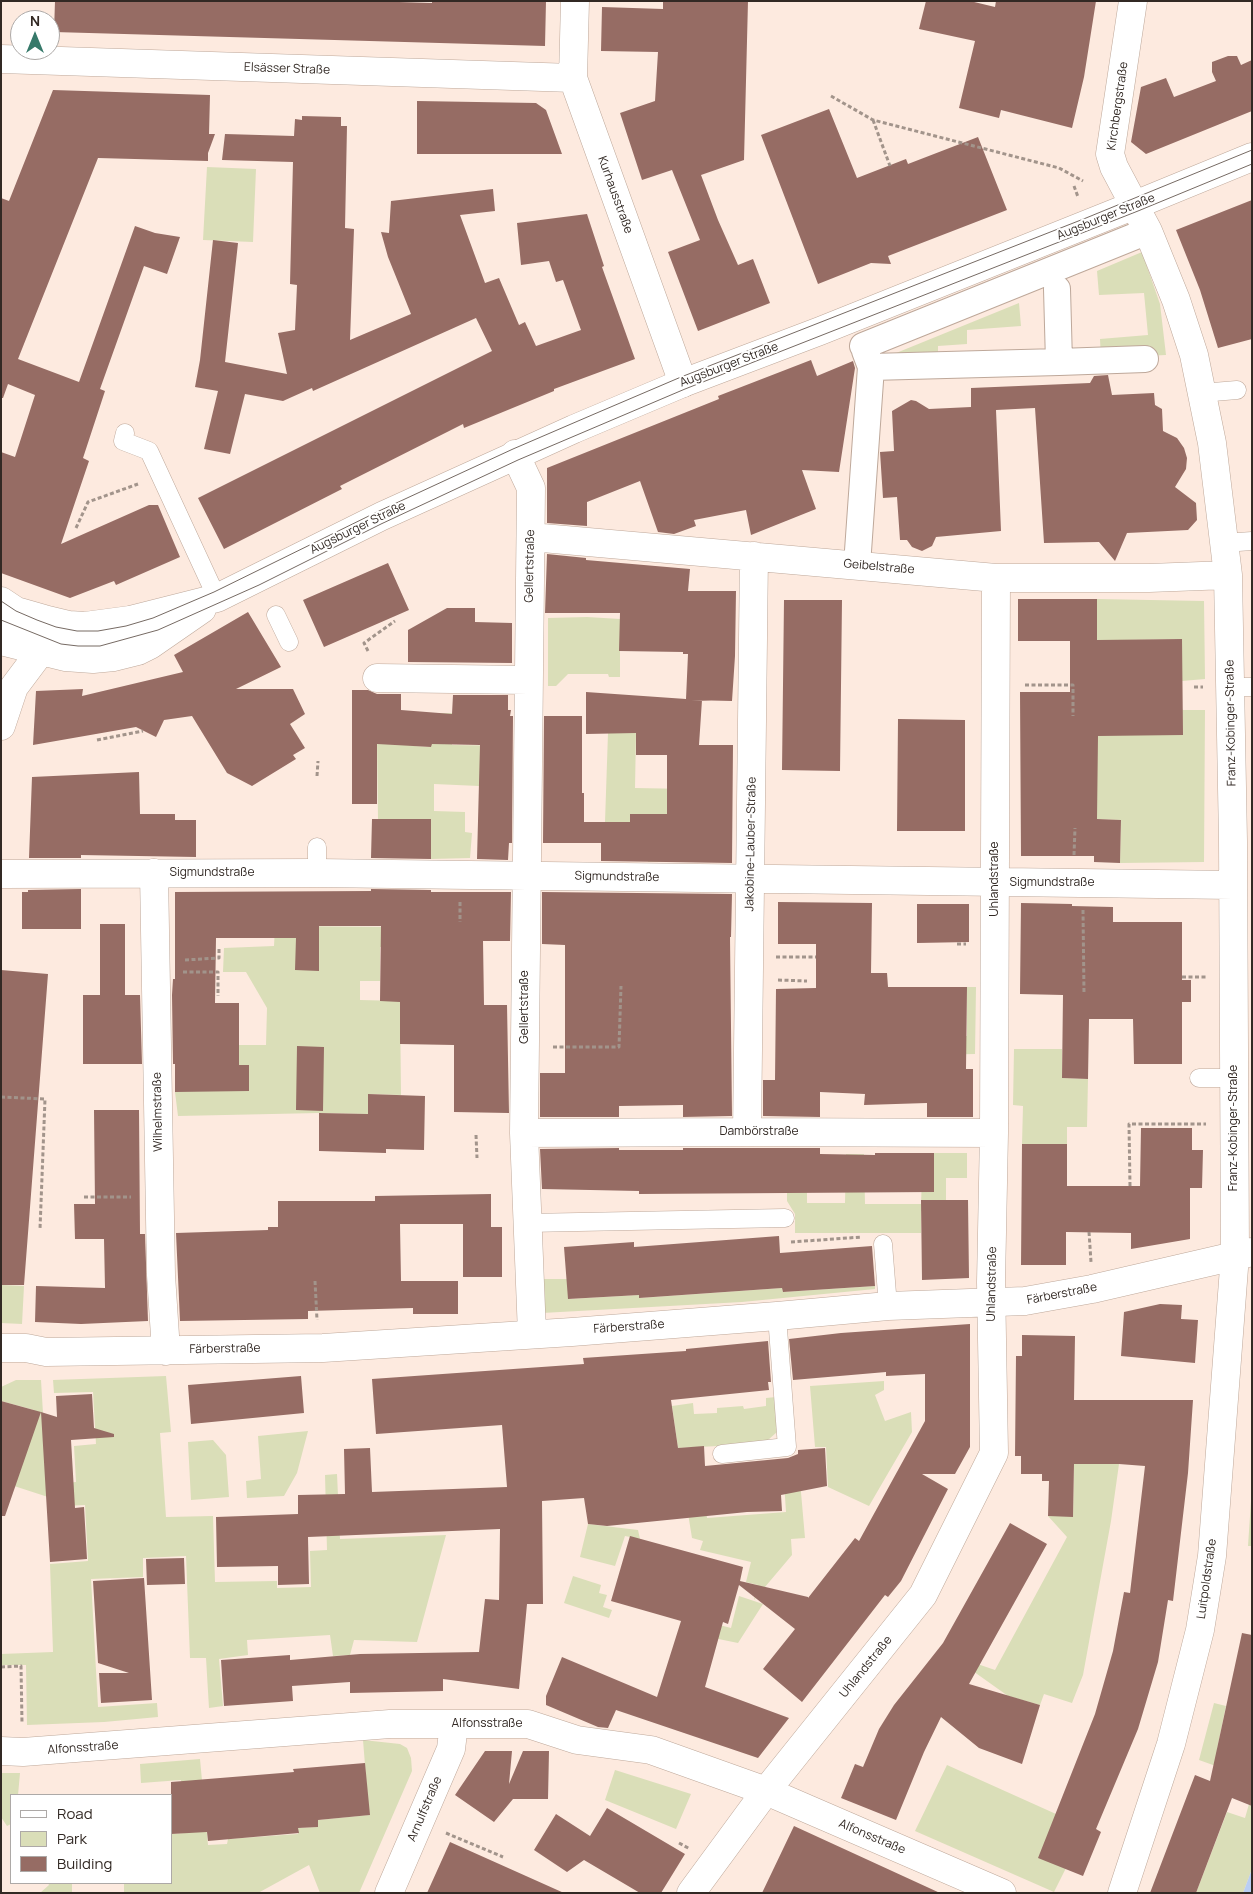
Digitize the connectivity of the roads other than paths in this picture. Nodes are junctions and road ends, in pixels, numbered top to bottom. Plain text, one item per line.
1 (575, 1) edge
2 (1132, 1) edge
3 (7, 65) edge
4 (574, 78) junction
5 (1252, 157) edge
6 (1135, 205) junction
7 (1148, 231) junction
8 (1056, 281) junction
9 (852, 318) junction
10 (867, 357) junction
11 (1145, 359) dead end
12 (1059, 362) junction
13 (683, 383) junction
14 (1238, 390) dead end
15 (1201, 394) junction
16 (125, 433) dead end
17 (515, 454) junction
18 (531, 537) junction
19 (1252, 540) edge
20 (1224, 543) junction
21 (754, 556) junction
22 (857, 565) junction
23 (1228, 575) junction
24 (996, 578) junction
25 (217, 598) junction
26 (276, 616) dead end
27 (4, 620) edge
28 (289, 642) dead end
29 (50, 645) junction
30 (380, 678) road end
31 (528, 680) junction
32 (1241, 687) edge
33 (1, 726) edge
34 (154, 873) junction
35 (1, 874) edge
36 (526, 875) junction
37 (750, 880) junction
38 (995, 883) junction
39 (1233, 885) junction
40 (1200, 1078) dead end
41 (1234, 1078) junction
42 (747, 1132) junction
43 (524, 1133) junction
44 (994, 1133) junction
45 (785, 1218) dead end
46 (527, 1223) junction
47 (883, 1244) road end
48 (1244, 1254) edge
49 (991, 1301) junction
50 (888, 1306) junction
51 (778, 1316) junction
52 (532, 1334) junction
53 (1, 1348) edge
54 (166, 1351) junction
55 (722, 1454) dead end
56 (454, 1724) junction
57 (12, 1752) edge
58 (766, 1791) junction
59 (389, 1893) edge
60 (691, 1893) edge
61 (1002, 1893) edge
62 (1122, 1893) edge

1 - 4 street, Kurhausstraße
2 - 6 street, Kirchbergstraße
3 - 4 street, Elsässer Straße
4 - 13 street, Kurhausstraße
5 - 6 street, Augsburger Straße
6 - 7 street, Franz-Kobinger-Straße
6 - 9 street, Augsburger Straße
7 - 8 street
7 - 15 street, Franz-Kobinger-Straße
8 - 10 street
8 - 12 street
9 - 10 street
9 - 13 street, Augsburger Straße
10 - 12 street
10 - 22 street
11 - 12 street
13 - 17 street, Augsburger Straße
14 - 15 lane
15 - 20 street, Franz-Kobinger-Straße
16 - 25 lane
17 - 18 street, Gellertstraße
17 - 25 street, Augsburger Straße
18 - 21 street, Geibelstraße
18 - 31 street, Gellertstraße
19 - 20 lane
20 - 23 street, Franz-Kobinger-Straße
21 - 22 street, Geibelstraße
21 - 37 street, Jakobine-Lauber-Straße
22 - 24 street, Geibelstraße
23 - 24 street, Geibelstraße
23 - 32 street, Franz-Kobinger-Straße
24 - 38 street, Uhlandstraße
25 - 27 street, Augsburger Straße
25 - 29 street, Augsburger Straße
26 - 28 lane
27 - 29 street, Augsburger Straße
29 - 33 street
30 - 31 street
31 - 36 street, Gellertstraße
32 - 39 street, Franz-Kobinger-Straße
34 - 35 street, Sigmundstraße
34 - 36 street, Sigmundstraße
34 - 54 street, Wilhelmstraße
36 - 37 street, Sigmundstraße
36 - 43 street, Gellertstraße
37 - 38 street, Sigmundstraße
37 - 42 street, Jakobine-Lauber-Straße
38 - 39 street, Sigmundstraße
38 - 44 street, Uhlandstraße
39 - 41 street, Franz-Kobinger-Straße
40 - 41 lane
41 - 48 street, Franz-Kobinger-Straße
42 - 43 street, Dambörstraße
42 - 44 street, Dambörstraße
43 - 46 street, Gellertstraße
44 - 49 street, Uhlandstraße
45 - 46 lane
46 - 52 street, Gellertstraße
47 - 50 lane
48 - 49 street, Färberstraße
48 - 62 street, Luitpoldstraße
49 - 50 street, Färberstraße
49 - 58 street, Uhlandstraße
50 - 51 street, Färberstraße
51 - 52 street, Färberstraße
51 - 55 lane
52 - 54 street, Färberstraße
53 - 54 street, Färberstraße
56 - 57 street, Alfonsstraße
56 - 58 street, Alfonsstraße
56 - 59 street, Arnulfstraße
58 - 60 street, Uhlandstraße
58 - 61 street, Alfonsstraße

